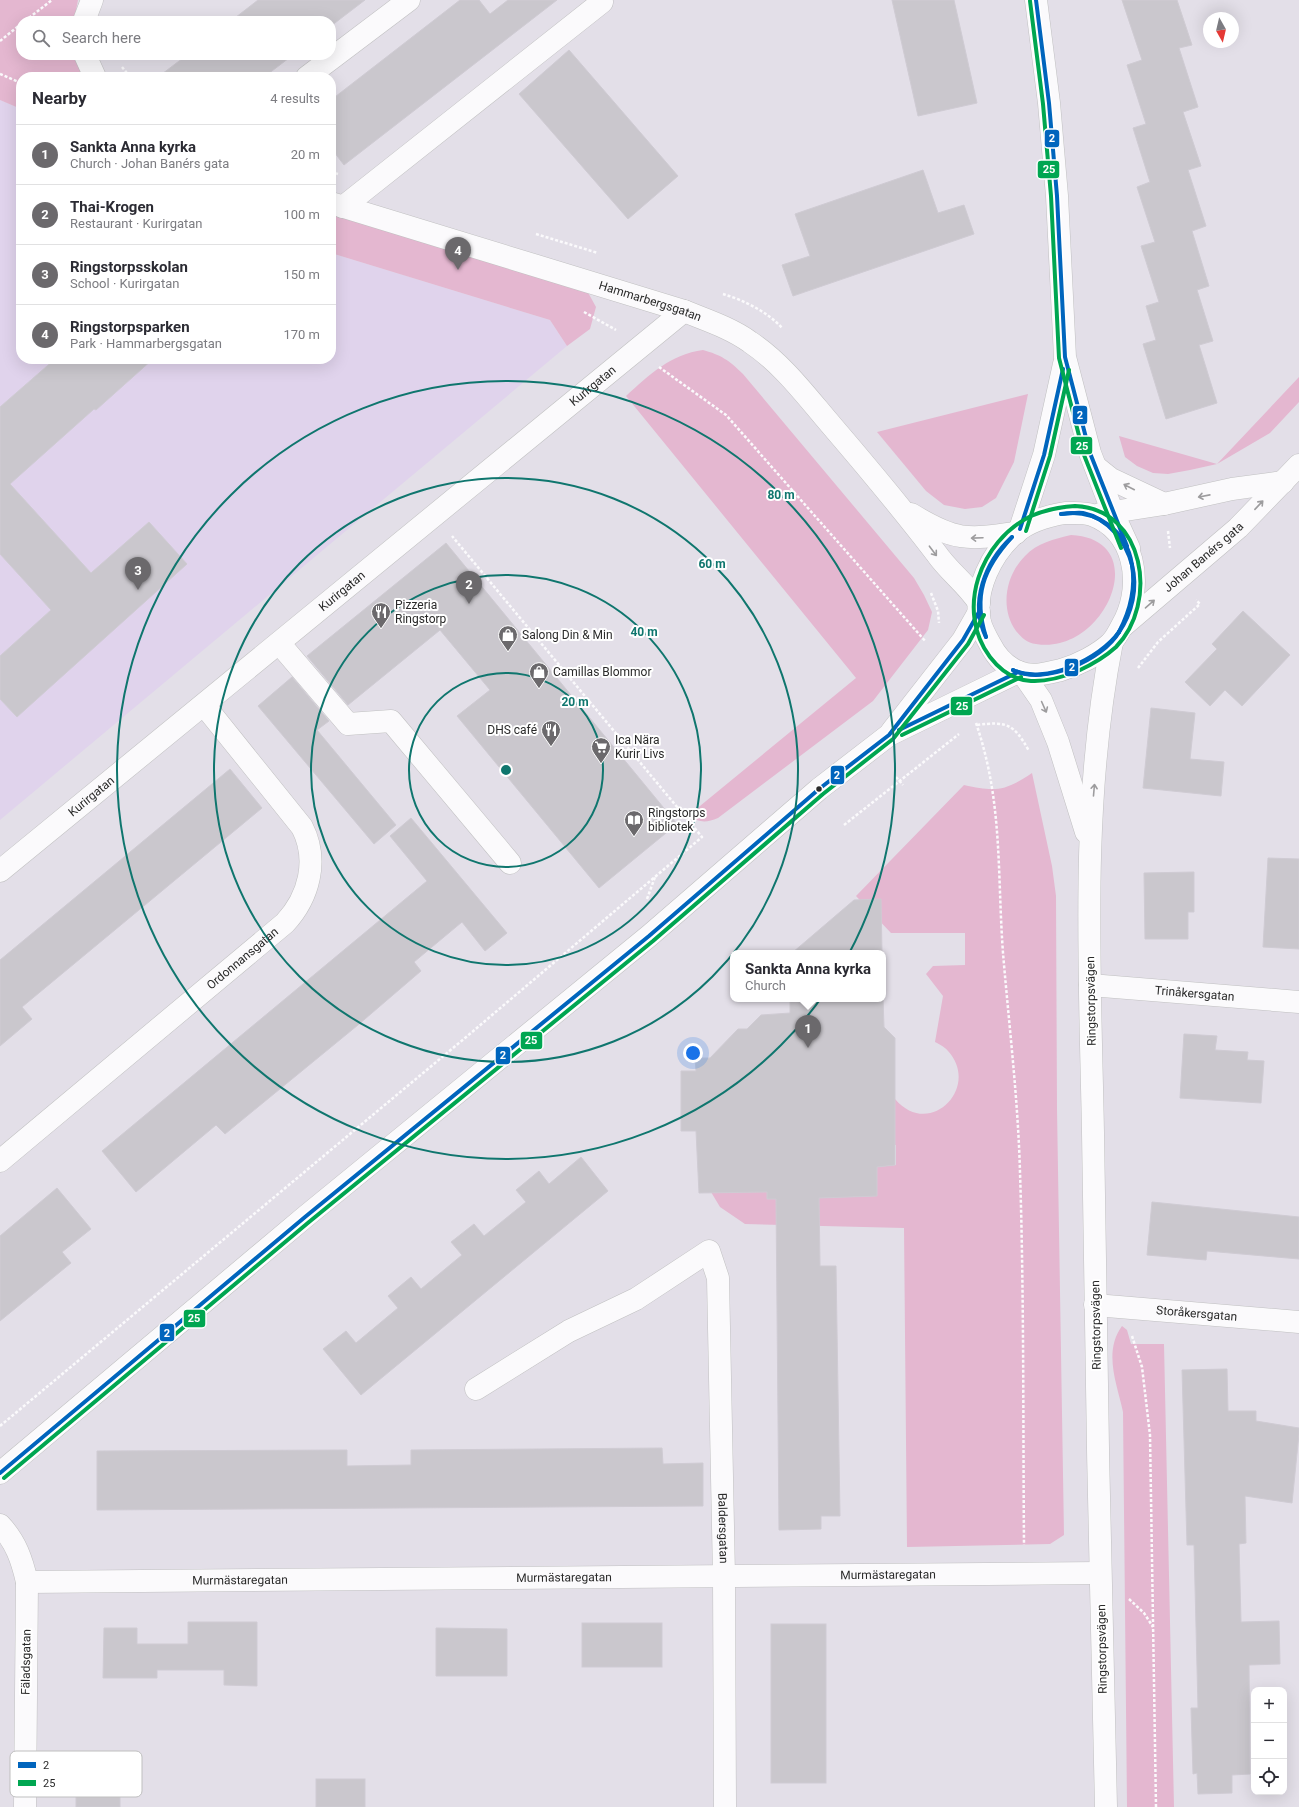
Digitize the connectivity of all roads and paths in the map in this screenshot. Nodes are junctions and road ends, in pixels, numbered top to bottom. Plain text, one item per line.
1 (52, 0) edge
2 (92, 0) edge
3 (409, 0) edge
4 (1036, 0) edge
5 (602, 2) dead end
6 (31, 16) edge
7 (86, 16) edge
8 (16, 28) edge
9 (0, 41) edge
10 (336, 55) edge
11 (86, 60) edge
12 (330, 60) edge
13 (92, 72) edge
14 (314, 72) edge
15 (0, 74) edge
16 (16, 81) edge
17 (337, 205) edge
18 (684, 311) junction
19 (1065, 357) junction
20 (1299, 465) edge
21 (1096, 467) junction
22 (1284, 482) junction
23 (1164, 504) junction
24 (902, 508) junction
25 (1102, 514) junction
26 (1018, 531) junction
27 (449, 532) dead end
28 (947, 569) junction
29 (1179, 579) junction
30 (979, 608) junction
31 (939, 625) dead end
32 (1116, 635) junction
33 (279, 643) junction
34 (1136, 670) dead end
35 (1020, 673) junction
36 (204, 705) junction
37 (963, 731) dead end
38 (889, 735) junction
39 (896, 777) dead end
40 (899, 781) junction
41 (903, 785) dead end
42 (844, 825) dead end
43 (1089, 842) junction
44 (510, 863) dead end
45 (0, 871) edge
46 (1090, 985) junction
47 (1299, 1002) edge
48 (0, 1161) edge
49 (1095, 1305) junction
50 (1123, 1308) junction
51 (1299, 1322) edge
52 (476, 1388) dead end
53 (0, 1426) edge
54 (0, 1473) edge
55 (0, 1526) edge
56 (1100, 1573) junction
57 (724, 1576) junction
58 (27, 1582) junction
59 (25, 1751) edge
60 (25, 1797) edge
61 (25, 1807) edge
62 (726, 1807) edge
63 (1106, 1807) edge
64 (1156, 1807) edge

1 - 6 path
2 - 7 street
3 - 10 street
4 - 19 street
5 - 17 street
8 - 9 path
11 - 13 street
12 - 14 street
15 - 16 path
17 - 18 street, Hammarbergsgatan
18 - 24 street, Hammarbergsgatan
18 - 33 street, Kurirgatan
19 - 21 street
19 - 26 street
20 - 22 street, Johan Banérs gata
23 -> 21 street
21 - 25 street
22 -> 23 street
29 -> 22 street, Johan Banérs gata
23 - 25 street
23 - 29 path
26 -> 24 street, Hammarbergsgatan
24 -> 28 street, Hammarbergsgatan
25 - 26 street
25 - 32 street, Ringstorpsvägen
26 - 30 street
27 - 53 path
28 - 30 street, Hammarbergsgatan
28 - 31 path
32 -> 29 street, Johan Banérs gata
29 - 34 path
30 - 35 street, Ringstorpsvägen
30 - 38 street
32 - 35 street, Johan Banérs gata
43 -> 32 street, Ringstorpsvägen
33 - 36 street, Kurirgatan
33 - 44 street
35 - 38 street
35 -> 43 street, Ringstorpsvägen
36 - 45 street, Kurirgatan
36 - 48 street, Ordonnansgatan
37 - 40 path
38 - 54 street
39 - 40 path
40 - 41 path
40 - 42 path
43 - 46 street, Ringstorpsvägen
46 - 47 street, Trinåkersgatan
46 - 49 street, Ringstorpsvägen
49 - 50 street, Storåkersgatan
49 - 56 street, Ringstorpsvägen
50 - 51 street, Storåkersgatan
50 - 64 path
52 - 57 street, Baldersgatan
55 - 58 street, Fäladsgatan
56 - 57 street, Murmästaregatan
56 - 63 street, Ringstorpsvägen
57 - 58 street, Murmästaregatan
57 - 62 street, Baldersgatan
58 - 59 street, Fäladsgatan
60 - 61 street, Fäladsgatan

